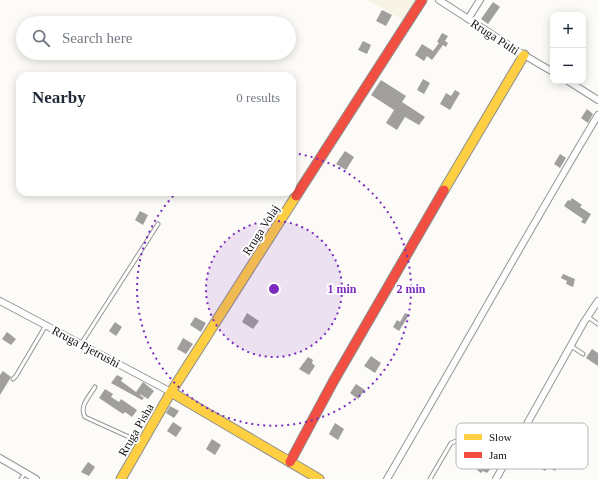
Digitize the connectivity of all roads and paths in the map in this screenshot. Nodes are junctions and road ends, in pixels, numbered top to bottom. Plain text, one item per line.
1 (422, 0) edge
2 (439, 0) edge
3 (480, 0) edge
4 (468, 19) junction
5 (524, 55) junction
6 (550, 70) edge
7 (573, 84) edge
8 (598, 100) edge
9 (598, 115) edge
10 (158, 224) dead end
11 (0, 301) edge
12 (598, 301) edge
13 (588, 317) junction
14 (598, 324) edge
15 (46, 325) junction
16 (81, 344) junction
17 (571, 346) junction
18 (583, 354) dead end
19 (13, 379) dead end
20 (95, 387) dead end
21 (171, 392) junction
22 (527, 423) edge
23 (456, 441) edge
24 (142, 443) junction
25 (0, 458) edge
26 (290, 462) junction
27 (502, 469) edge
28 (25, 473) junction
29 (21, 479) edge
30 (36, 479) edge
31 (121, 479) edge
32 (319, 479) edge
33 (387, 479) edge
34 (430, 479) edge
35 (496, 479) edge

1 - 21 street, Rruga Volaj
2 - 4 street, Rruga Pulti
3 - 4 street
4 - 5 street, Rruga Pulti
5 - 6 street, Rruga Pulti
5 - 26 street
7 - 8 street
9 - 33 street
10 - 16 lane
11 - 15 street, Rruga Pjetrushi
12 - 13 street
13 - 14 lane
13 - 17 street
15 - 16 street, Rruga Pjetrushi
15 - 19 lane
16 - 21 street, Rruga Pjetrushi
17 - 18 lane
17 - 22 street
20 - 24 lane
21 - 24 street, Rruga Pisha
21 - 26 street
23 - 34 lane
24 - 31 street, Rruga Pisha
25 - 28 street
26 - 32 street
27 - 35 street
28 - 29 lane
28 - 30 street

